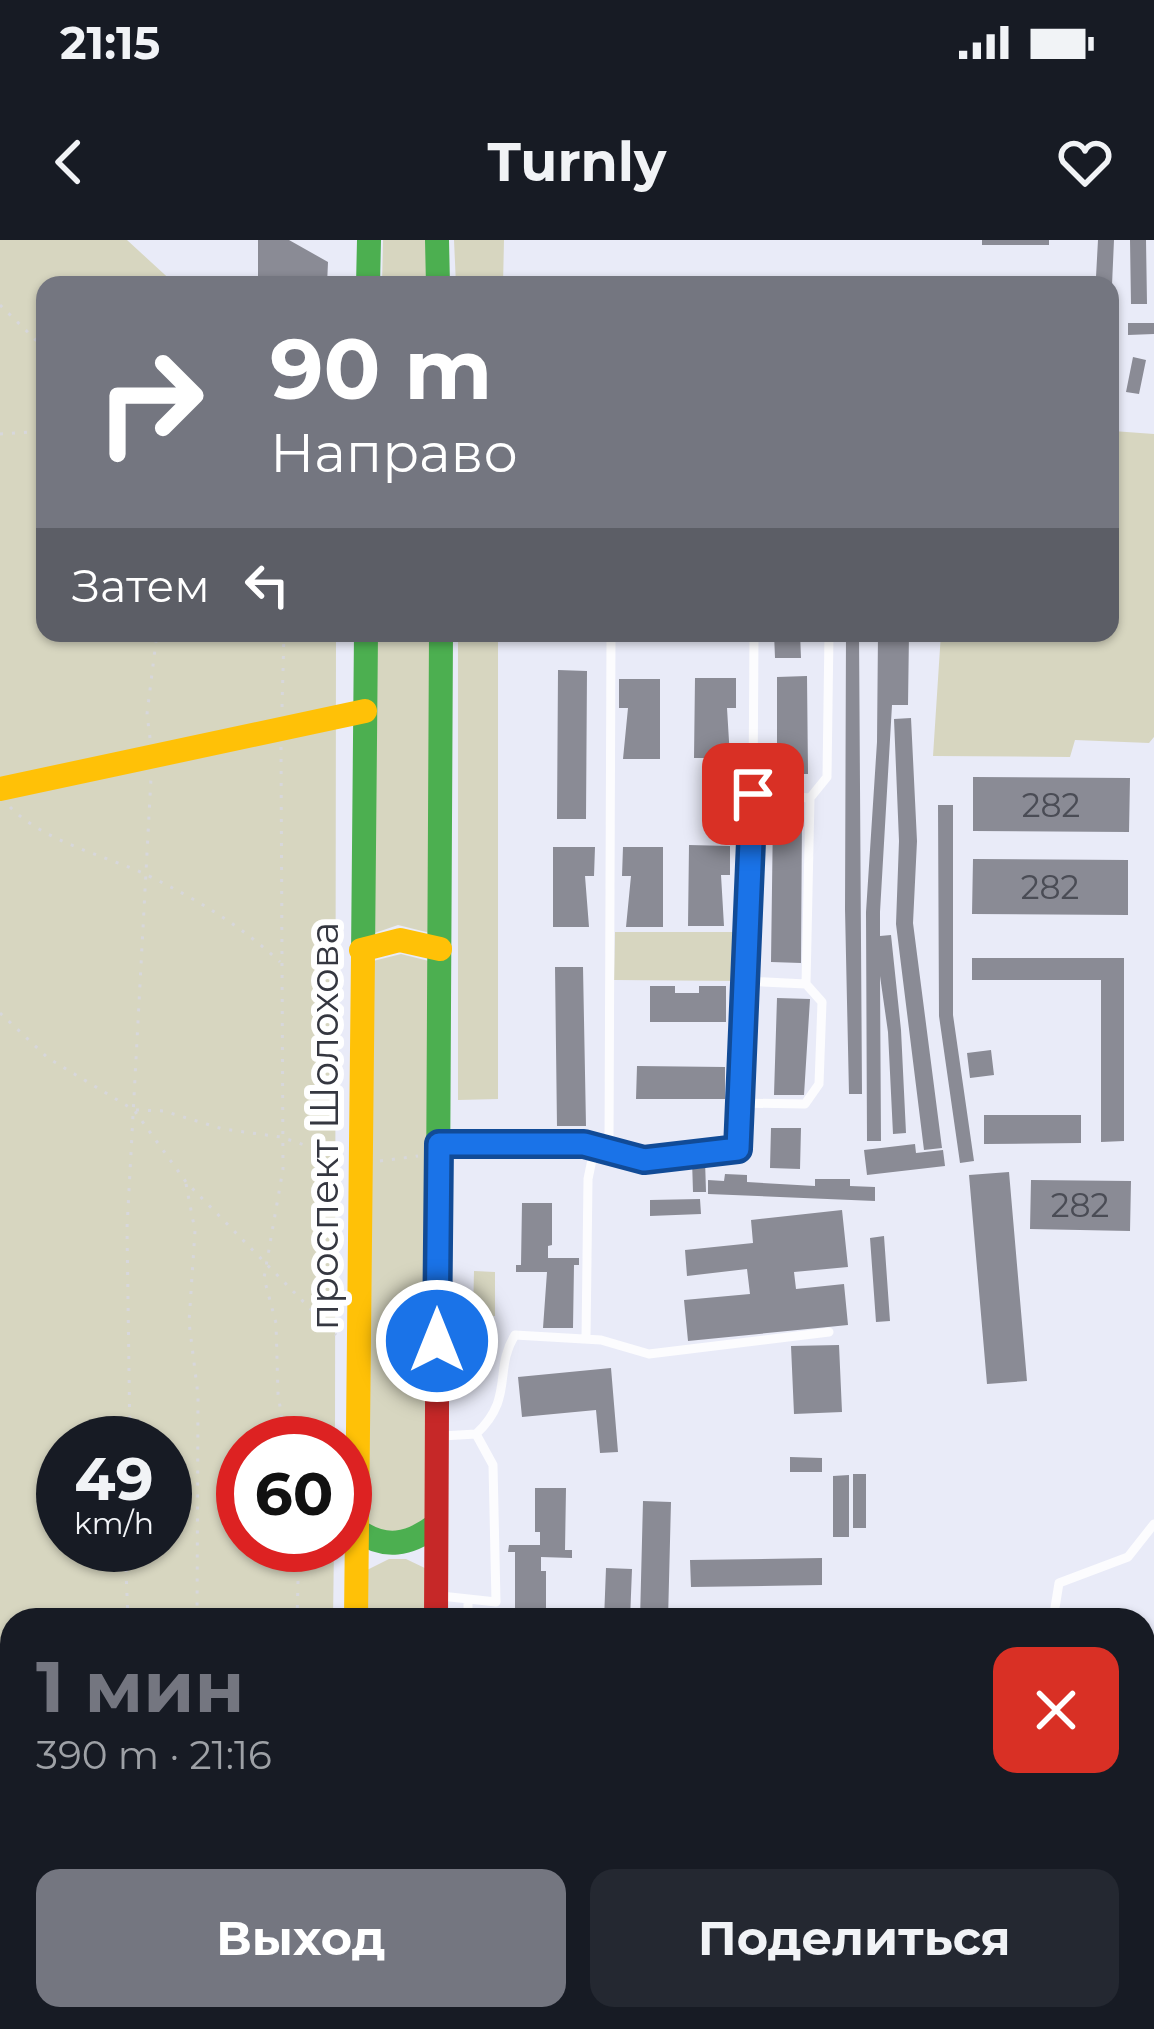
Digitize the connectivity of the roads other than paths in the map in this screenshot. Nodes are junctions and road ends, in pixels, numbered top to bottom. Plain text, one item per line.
1 (369, 240) edge
2 (437, 240) edge
3 (368, 276) edge
4 (438, 276) edge
5 (365, 642) edge
6 (441, 642) edge
7 (611, 642) edge
8 (754, 642) edge
9 (829, 642) edge
10 (365, 711) junction
11 (0, 794) edge
12 (753, 794) junction
13 (810, 798) junction
14 (440, 949) junction
15 (361, 950) junction
16 (744, 981) junction
17 (806, 984) junction
18 (739, 1103) junction
19 (595, 1145) junction
20 (439, 1148) junction
21 (609, 1148) junction
22 (829, 1332) dead end
23 (586, 1339) junction
24 (358, 1416) edge
25 (476, 1434) junction
26 (437, 1436) junction
27 (1154, 1524) edge
28 (436, 1525) junction
29 (372, 1541) edge
30 (372, 1557) edge
31 (436, 1568) junction
32 (357, 1572) edge
33 (468, 1600) junction
34 (356, 1608) edge
35 (436, 1608) edge
36 (468, 1608) edge
37 (1055, 1608) edge

1 - 3 main road
2 - 4 main road
5 - 10 main road, проспект Шолохова
6 - 14 main road
7 - 21 lane
8 - 12 lane
9 - 13 lane
10 - 11 main road
10 - 15 main road, проспект Шолохова
12 - 13 lane
12 - 16 lane
13 - 17 lane
14 - 15 main road
14 - 20 main road
15 - 24 main road, проспект Шолохова
16 - 17 lane
16 - 18 lane
17 - 18 lane
18 - 21 lane
19 - 20 lane
19 - 21 lane
19 - 23 lane
20 - 26 main road
22 - 23 lane
23 - 25 lane
25 - 26 lane
25 - 33 lane
26 - 28 main road
27 - 37 lane
28 - 29 main road
28 - 31 main road
30 - 31 main road
31 - 35 main road
32 - 34 main road, проспект Шолохова
33 - 35 lane
33 - 36 lane

